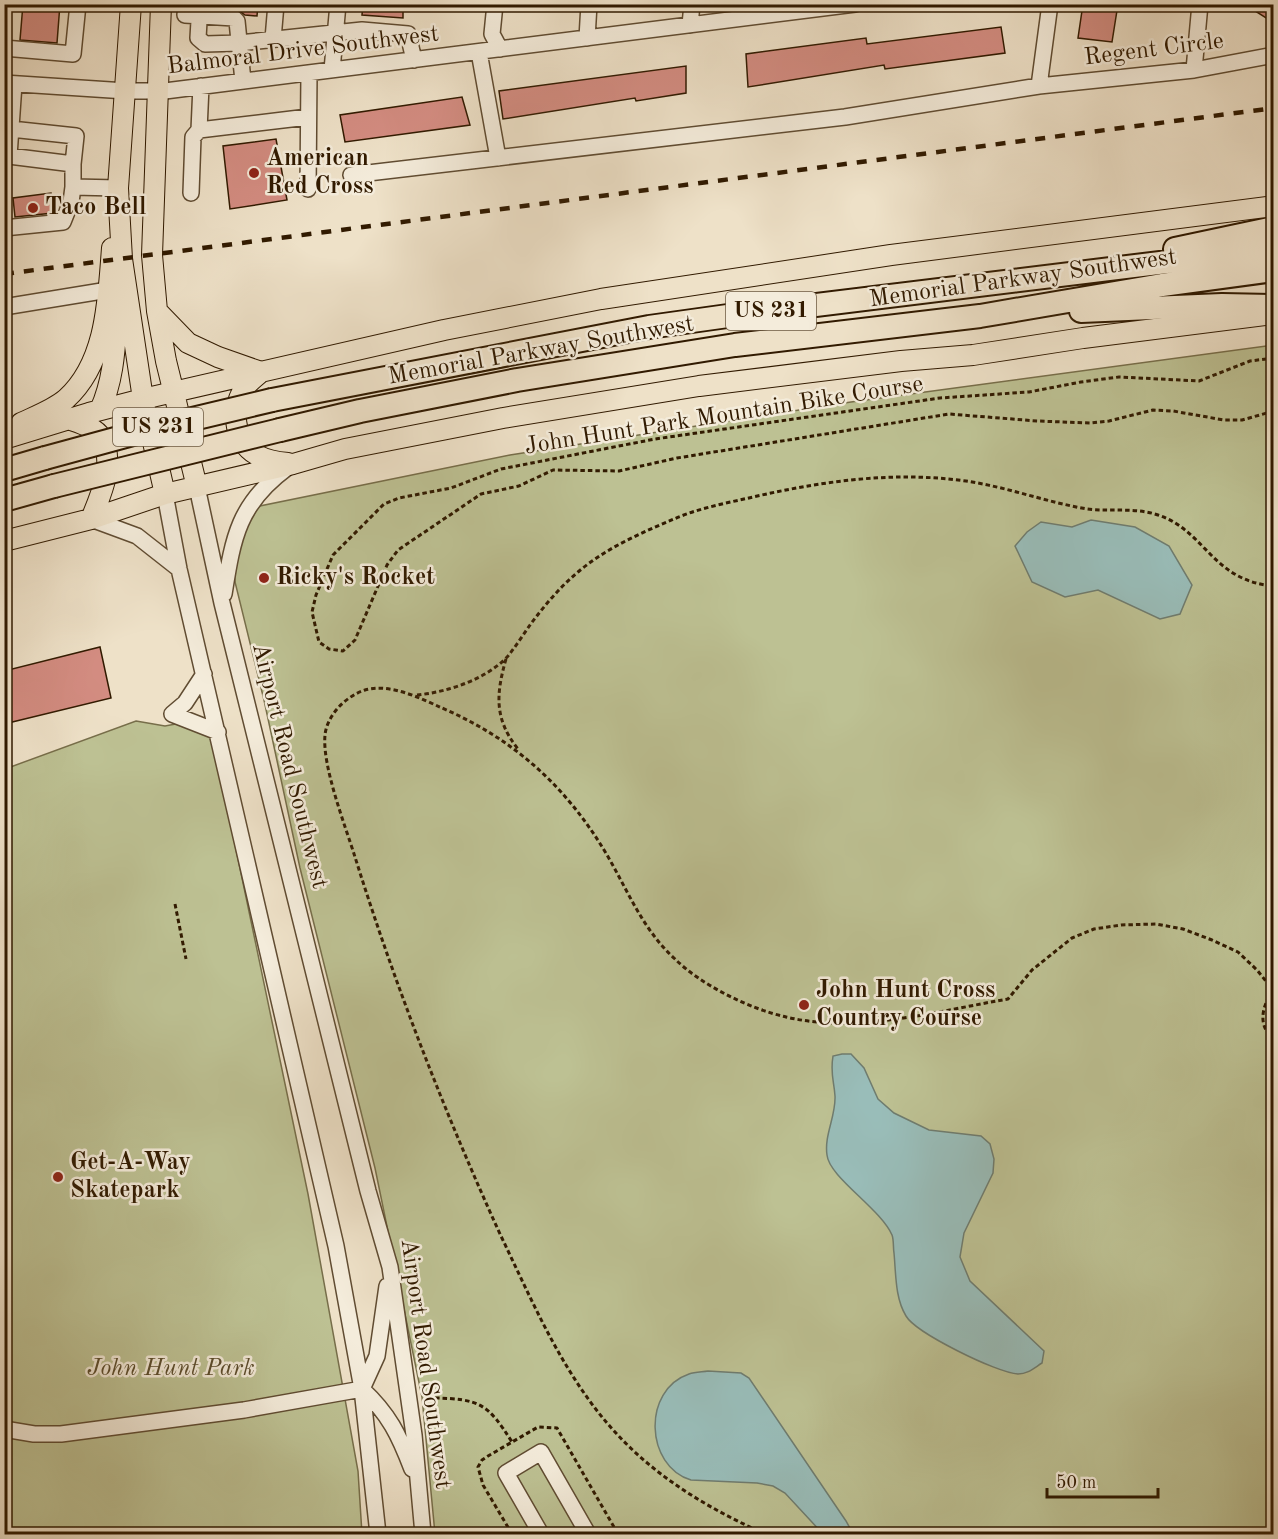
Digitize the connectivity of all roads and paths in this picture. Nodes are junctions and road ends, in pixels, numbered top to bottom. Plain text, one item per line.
1 (78, 4) edge
2 (131, 4) edge
3 (160, 4) edge
4 (186, 4) edge
5 (276, 4) edge
6 (338, 4) edge
7 (495, 4) edge
8 (589, 4) edge
9 (692, 4) edge
10 (855, 4) edge
11 (1050, 4) edge
12 (1200, 4) edge
13 (200, 10) edge
14 (690, 25) junction
15 (336, 32) junction
16 (587, 38) junction
17 (273, 39) junction
18 (238, 43) junction
19 (4, 48) edge
20 (500, 50) junction
21 (479, 52) junction
22 (1274, 56) edge
23 (414, 60) junction
24 (332, 70) junction
25 (1194, 70) junction
26 (309, 73) junction
27 (243, 81) junction
28 (9, 84) edge
29 (201, 86) junction
30 (1039, 86) junction
31 (158, 91) junction
32 (126, 92) junction
33 (308, 117) junction
34 (11, 129) junction
35 (199, 130) junction
36 (7, 158) edge
37 (498, 158) junction
38 (73, 164) junction
39 (351, 175) dead end
40 (73, 187) junction
41 (118, 188) junction
42 (308, 189) dead end
43 (191, 194) dead end
44 (1274, 206) edge
45 (4, 228) edge
46 (1274, 228) edge
47 (1274, 249) edge
48 (122, 259) junction
49 (1274, 270) edge
50 (1034, 279) junction
51 (108, 290) junction
52 (4, 306) edge
53 (1274, 306) edge
54 (157, 311) junction
55 (1274, 314) edge
56 (980, 316) junction
57 (1274, 358) edge
58 (261, 372) junction
59 (173, 393) junction
60 (143, 399) junction
61 (100, 410) junction
62 (1274, 411) edge
63 (68, 419) junction
64 (4, 430) edge
65 (4, 439) edge
66 (293, 464) junction
67 (4, 470) edge
68 (197, 487) junction
69 (165, 494) junction
70 (4, 500) edge
71 (91, 519) junction
72 (4, 541) edge
73 (179, 569) junction
74 (1274, 586) edge
75 (222, 603) junction
76 (507, 657) junction
77 (204, 674) junction
78 (416, 696) junction
79 (218, 732) junction
80 (520, 753) junction
81 (175, 904) dead end
82 (186, 959) dead end
83 (1273, 990) edge
84 (1274, 1039) edge
85 (390, 1267) junction
86 (362, 1389) junction
87 (435, 1398) dead end
88 (4, 1429) edge
89 (512, 1442) dead end
90 (419, 1489) junction
91 (378, 1534) edge
92 (423, 1534) edge
93 (541, 1534) edge
94 (588, 1534) edge
95 (765, 1534) edge

1 - 19 street
2 - 32 main road
3 - 31 main road, Airport Road Southwest
4 - 13 street
5 - 17 street
6 - 15 street
7 - 20 street
8 - 16 street
9 - 14 street
10 - 14 street, Balmoral Drive Southwest
11 - 30 street
12 - 25 street
13 - 18 street
13 - 18 street
14 - 16 street, Balmoral Drive Southwest
15 - 17 street
15 - 23 street
15 - 24 street
16 - 20 street, Balmoral Drive Southwest
17 - 18 street
18 - 27 street
20 - 21 street, Balmoral Drive Southwest
21 - 23 street, Balmoral Drive Southwest
21 - 37 street
22 - 25 street, Regent Circle
23 - 24 street, Balmoral Drive Southwest
24 - 26 street, Balmoral Drive Southwest
25 - 30 street, Regent Circle
26 - 27 street, Balmoral Drive Southwest
26 - 33 street
27 - 29 street, Balmoral Drive Southwest
28 - 32 street, Balmoral Drive Southwest
28 - 34 street
29 - 31 street, Balmoral Drive Southwest
29 - 35 street
30 - 37 street, Regent Circle
31 - 32 street, Balmoral Drive Southwest
31 - 54 main road, Airport Road Southwest
32 - 41 main road
33 - 35 street
33 - 42 street
34 - 36 street
34 - 38 street
35 - 43 street
36 - 38 street
37 - 39 street, Regent Circle
38 - 40 street
40 - 41 street
40 - 45 street
41 - 48 main road
41 - 51 main road
44 - 58 main road
46 - 50 highway
47 - 50 highway, Memorial Parkway Southwest / US 231
48 - 60 main road
48 - 61 main road
49 - 56 highway, Memorial Parkway Southwest / US 231
50 - 67 highway, Memorial Parkway Southwest / US 231, bridge
51 - 52 street
51 - 64 main road
53 - 56 highway
54 - 58 main road
54 - 59 main road, Airport Road Southwest
55 - 66 main road
56 - 70 highway, Memorial Parkway Southwest / US 231, bridge
57 - 62 path, John Hunt Park Mountain Bike Course
58 - 59 main road
58 - 66 main road
59 - 60 main road
59 - 68 main road, Airport Road Southwest
60 - 61 main road
60 - 69 main road
61 - 63 main road
63 - 65 main road
63 - 71 main road
66 - 68 main road
66 - 75 street
68 - 69 main road
68 - 75 street, Airport Road Southwest
69 - 71 main road
69 - 73 street
71 - 72 main road
71 - 73 street
73 - 77 street
74 - 76 path
75 - 85 street, Airport Road Southwest
76 - 78 path
76 - 80 path
77 - 79 street
77 - 79 street
78 - 80 path
78 - 95 path
79 - 86 street
80 - 83 path
81 - 82 path
83 - 84 path
85 - 86 street
85 - 90 street, Airport Road Southwest
86 - 88 street
86 - 90 street
86 - 91 street
87 - 89 path
90 - 92 street, Airport Road Southwest
93 - 94 street

